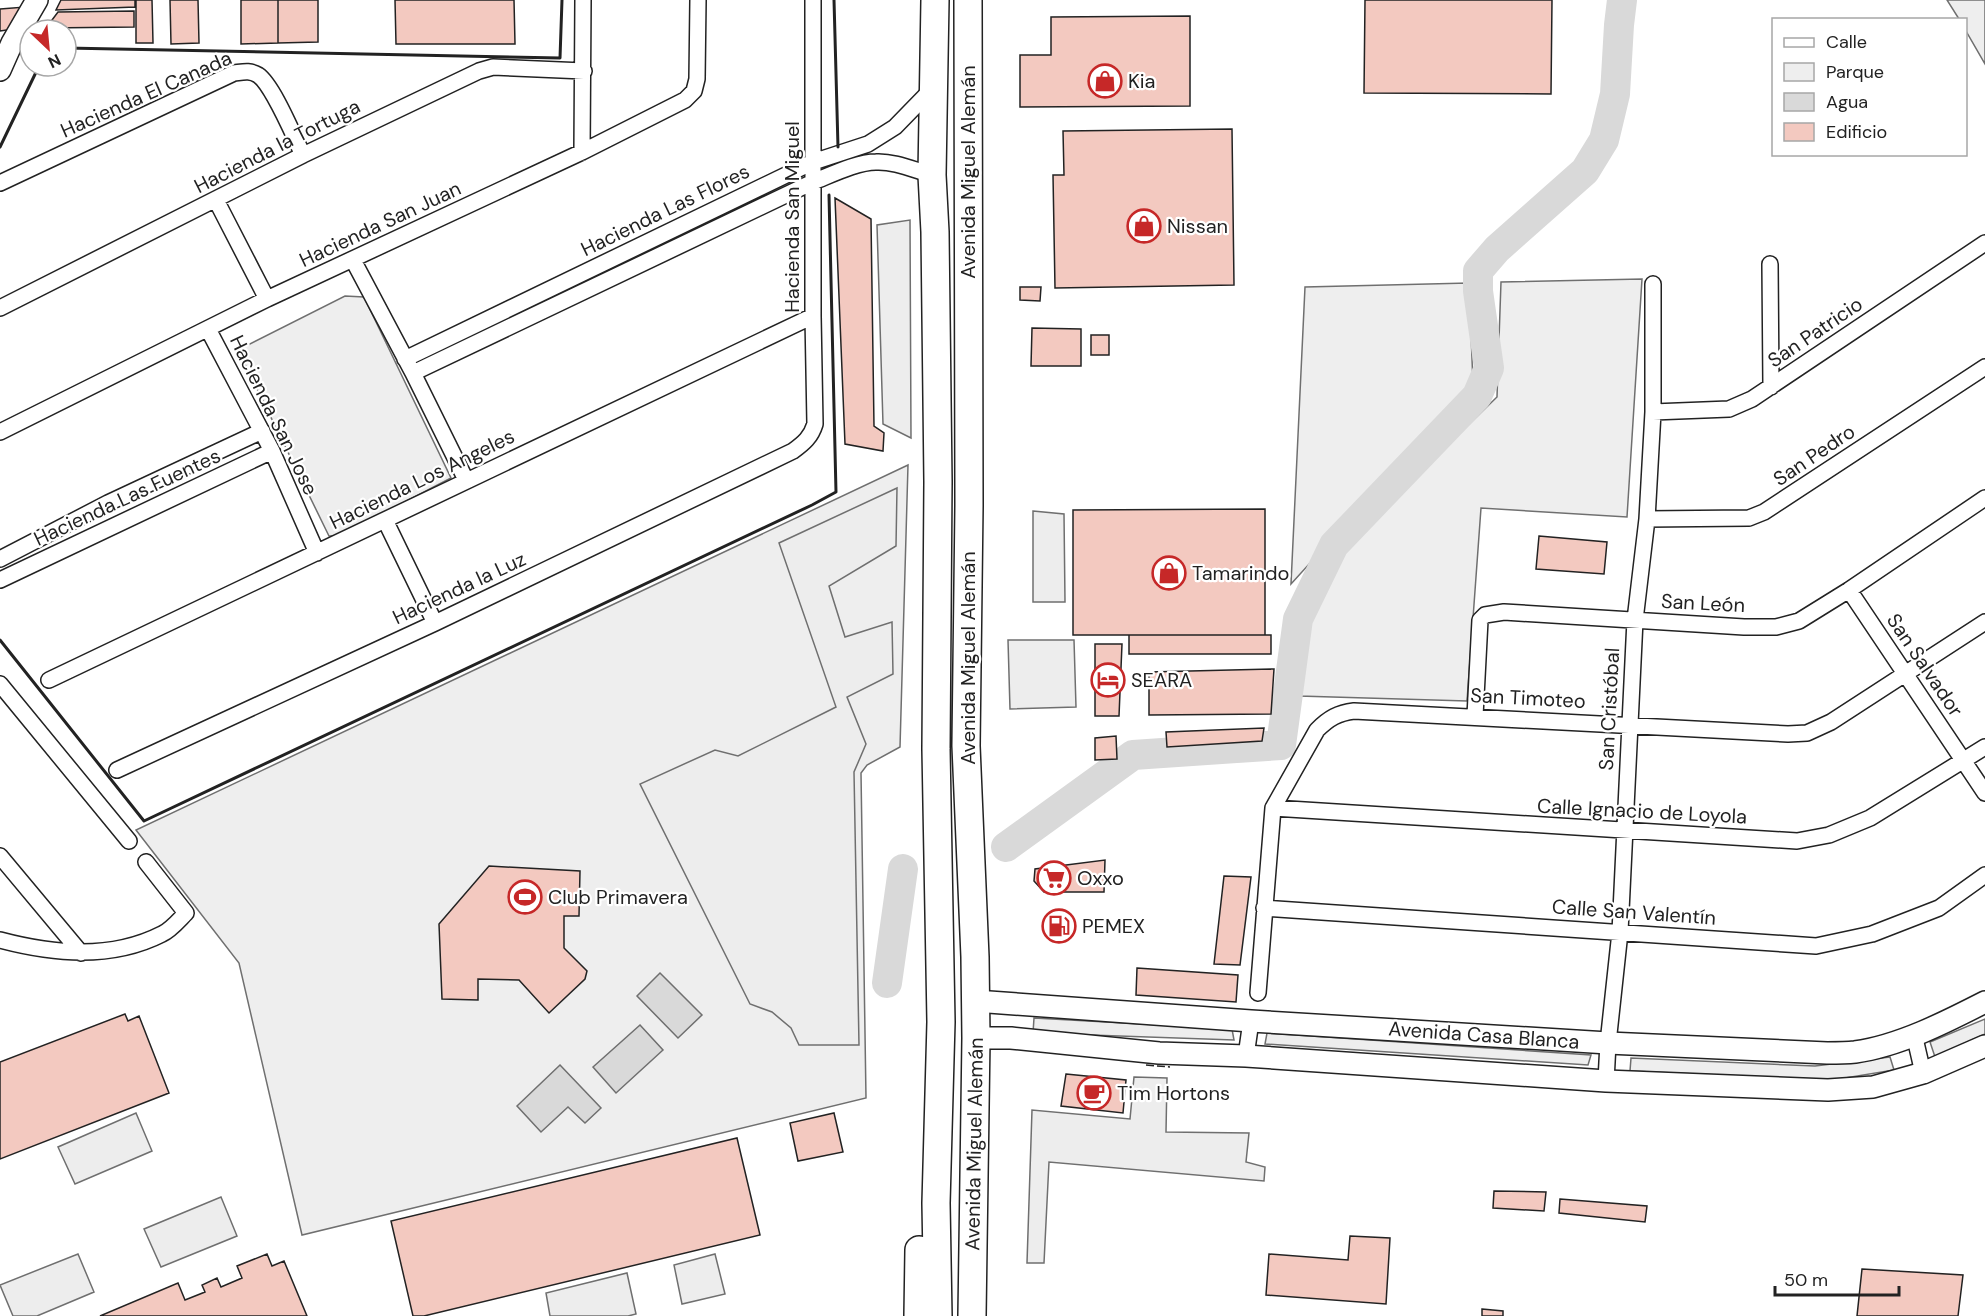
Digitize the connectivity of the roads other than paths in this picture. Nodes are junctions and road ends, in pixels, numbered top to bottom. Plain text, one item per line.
1 (36, 0) edge
2 (583, 0) edge
3 (698, 0) edge
4 (813, 0) edge
5 (935, 0) edge
6 (968, 0) edge
7 (0, 70) edge
8 (584, 71) junction
9 (933, 87) junction
10 (582, 152) junction
11 (303, 155) junction
12 (813, 162) junction
13 (932, 175) junction
14 (813, 182) junction
15 (0, 183) edge
16 (216, 200) junction
17 (1985, 243) edge
18 (353, 261) junction
19 (1770, 264) dead end
20 (1653, 284) dead end
21 (267, 299) junction
22 (0, 308) edge
23 (813, 316) junction
24 (208, 329) junction
25 (405, 359) junction
26 (1985, 367) edge
27 (413, 373) junction
28 (1771, 387) junction
29 (1653, 412) junction
30 (262, 431) junction
31 (0, 432) edge
32 (812, 433) joint
33 (272, 451) junction
34 (466, 480) junction
35 (1985, 498) edge
36 (108, 503) junction
37 (1647, 519) junction
38 (385, 520) junction
39 (118, 524) junction
40 (317, 553) junction
41 (0, 559) edge
42 (0, 580) edge
43 (1849, 590) junction
44 (1635, 620) junction
45 (1985, 621) edge
46 (435, 623) junction
47 (1906, 674) junction
48 (49, 680) dead end
49 (0, 684) edge
50 (1476, 716) junction
51 (1629, 725) junction
52 (1985, 747) edge
53 (1964, 761) junction
54 (117, 770) dead end
55 (1985, 793) edge
56 (1273, 808) junction
57 (1624, 831) junction
58 (129, 842) dead end
59 (0, 856) edge
60 (146, 862) dead end
61 (1985, 875) edge
62 (1264, 908) junction
63 (1620, 932) junction
64 (0, 940) edge
65 (81, 953) junction
66 (1258, 993) dead end
67 (975, 1001) junction
68 (1985, 1002) edge
69 (1251, 1021) junction
70 (1914, 1034) junction
71 (976, 1038) junction
72 (1608, 1043) junction
73 (1985, 1046) edge
74 (1246, 1056) junction
75 (1923, 1073) junction
76 (1606, 1081) junction
77 (936, 1203) junction
78 (974, 1310) edge
79 (918, 1316) edge
80 (938, 1316) edge

1 - 7 street
2 - 8 street
3 - 10 street, Hacienda San Juan
4 - 12 street, Hacienda San Miguel
5 - 9 highway, Avenida Miguel Alemán
6 - 67 highway, Avenida Miguel Alemán
8 - 10 street
8 - 11 street, Hacienda la Tortuga
9 - 12 street, Hacienda Las Flores
9 - 13 highway, Avenida Miguel Alemán
10 - 18 street, Hacienda San Juan
11 - 15 street, Hacienda El Canada
11 - 16 street, Hacienda la Tortuga
12 - 14 street, Hacienda San Miguel
12 - 25 street, Hacienda Las Flores
13 - 14 street, Hacienda Las Flores
13 - 77 highway, Avenida Miguel Alemán
14 - 23 street, Hacienda San Miguel
14 - 27 street, Hacienda Las Flores
16 - 21 street
16 - 22 street, Hacienda la Tortuga
17 - 28 street, San Patricio
18 - 21 street, Hacienda San Juan
18 - 25 street
19 - 28 street
20 - 29 street, San Cristóbal
21 - 24 street, Hacienda San Juan
23 - 32 street, Hacienda San Miguel
23 - 34 street, Hacienda Los Angeles
24 - 30 street, Hacienda San Jose
24 - 31 street, Hacienda San Juan
25 - 27 street
26 - 37 street, San Pedro
27 - 34 street
28 - 29 street, San Patricio
29 - 37 street, San Cristóbal
30 - 33 street, Hacienda San Jose
30 - 36 street, Hacienda Las Fuentes
32 - 46 street, Hacienda la Luz
33 - 39 street, Hacienda Las Fuentes
33 - 40 street, Hacienda San Jose
34 - 38 street, Hacienda Los Angeles
35 - 43 street, San León
36 - 39 street
36 - 41 street, Hacienda Las Fuentes
37 - 44 street, San Cristóbal
38 - 40 street, Hacienda Los Angeles
38 - 46 street
39 - 42 street, Hacienda Las Fuentes
40 - 48 street, Hacienda Los Angeles
43 - 44 street, San León
43 - 47 street, San Salvador
44 - 50 street, San León
44 - 51 street, San Cristóbal
45 - 47 street, San Timoteo
46 - 54 street, Hacienda la Luz
47 - 51 street, San Timoteo
47 - 53 street, San Salvador
49 - 58 street
50 - 51 street, San Timoteo
50 - 56 street, San Timoteo
51 - 57 street, San Cristóbal
52 - 53 street, Calle Ignacio de Loyola
53 - 55 street, San Salvador
53 - 57 street, Calle Ignacio de Loyola
56 - 57 street, Calle Ignacio de Loyola
56 - 62 street, San Timoteo
57 - 63 street, San Cristóbal
59 - 65 street
60 - 65 street
61 - 63 street, Calle San Valentín
62 - 63 street, Calle San Valentín
62 - 66 street, San Timoteo
63 - 72 street, San Cristóbal
64 - 65 street
67 - 69 street, Avenida Casa Blanca
67 - 71 highway, Avenida Miguel Alemán
68 - 70 street, Avenida Casa Blanca
69 - 72 street, Avenida Casa Blanca
69 - 74 street
70 - 72 street, Avenida Casa Blanca
70 - 75 street
71 - 74 street, Avenida Casa Blanca
71 - 78 highway, Avenida Miguel Alemán
72 - 76 street, San Cristóbal
73 - 75 street, Avenida Casa Blanca
74 - 76 street, Avenida Casa Blanca
75 - 76 street, Avenida Casa Blanca
77 - 79 highway
77 - 80 highway, Avenida Miguel Alemán

